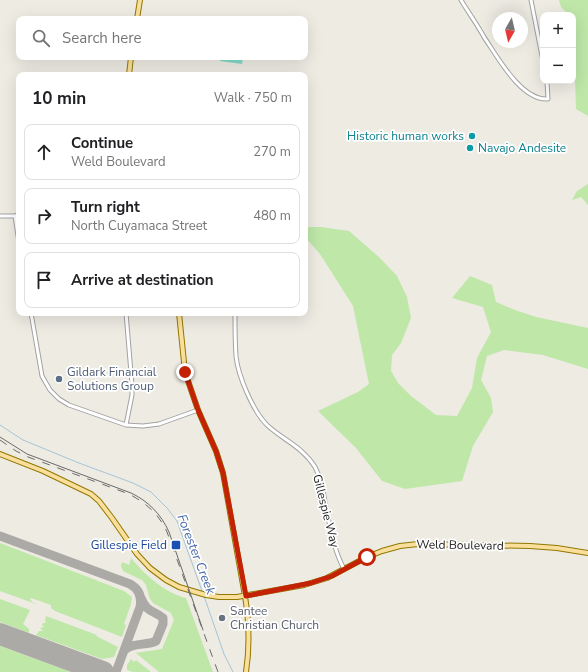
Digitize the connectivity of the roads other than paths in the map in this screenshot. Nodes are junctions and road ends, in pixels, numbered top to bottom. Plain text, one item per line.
1 (140, 0) edge
2 (461, 0) edge
3 (531, 0) edge
4 (137, 16) edge
5 (540, 48) edge
6 (131, 60) edge
7 (129, 72) edge
8 (546, 84) edge
9 (0, 216) edge
10 (15, 216) joint
11 (16, 222) edge
12 (32, 316) edge
13 (126, 316) edge
14 (179, 316) edge
15 (235, 316) edge
16 (198, 410) junction
17 (126, 425) junction
18 (0, 454) edge
19 (588, 553) edge
20 (344, 569) junction
21 (246, 596) junction
22 (246, 672) edge

1 - 4 main road
2 - 8 street
3 - 5 street
6 - 7 main road
9 - 10 street
10 - 11 street
12 - 17 street
13 - 17 street
14 - 16 main road
15 - 20 street, Gillespie Way
16 - 17 street
16 - 21 main road
18 - 21 main road, Weld Boulevard
19 - 20 main road, Weld Boulevard
20 - 21 main road, Weld Boulevard
21 - 22 main road

